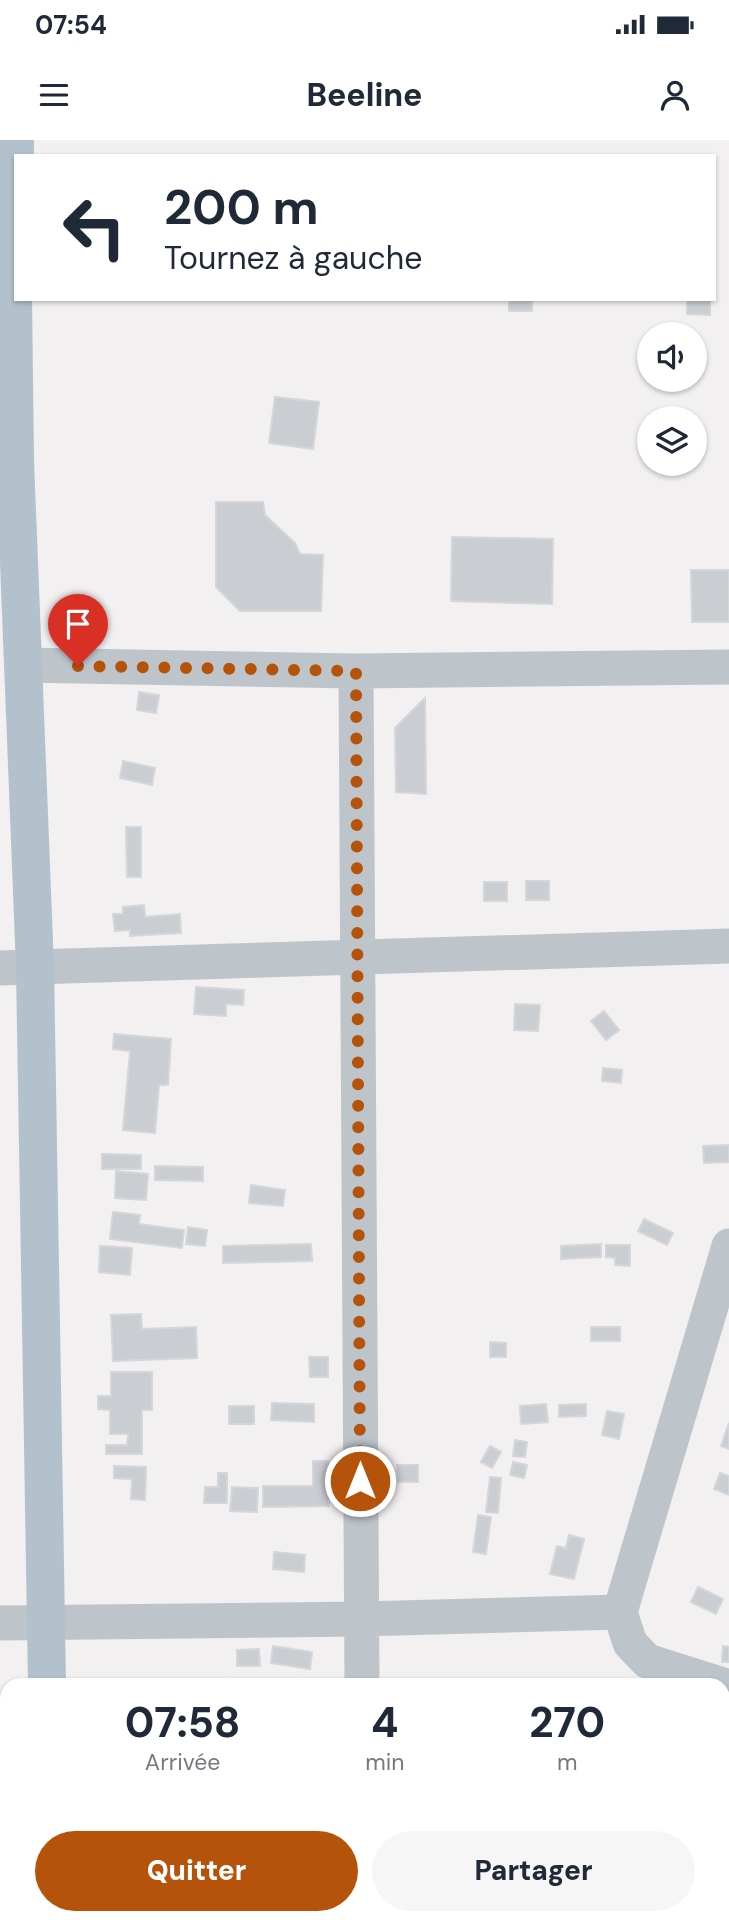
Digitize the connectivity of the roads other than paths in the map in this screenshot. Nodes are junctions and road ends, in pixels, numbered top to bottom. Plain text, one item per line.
1 (14, 219) edge
2 (23, 665) junction
3 (729, 667) edge
4 (356, 671) junction
5 (729, 946) edge
6 (357, 957) junction
7 (17, 968) edge
8 (729, 1246) edge
9 (620, 1612) junction
10 (362, 1619) junction
11 (0, 1623) edge
12 (46, 1623) junction
13 (47, 1678) edge
14 (362, 1678) edge
15 (701, 1678) edge

1 - 2 main road
2 - 4 street
2 - 7 main road
3 - 4 street
4 - 6 street
5 - 6 street
6 - 7 street
6 - 10 street
7 - 12 main road
8 - 9 street
9 - 10 street
9 - 15 street
10 - 12 street
10 - 14 street
11 - 12 street
12 - 13 main road

